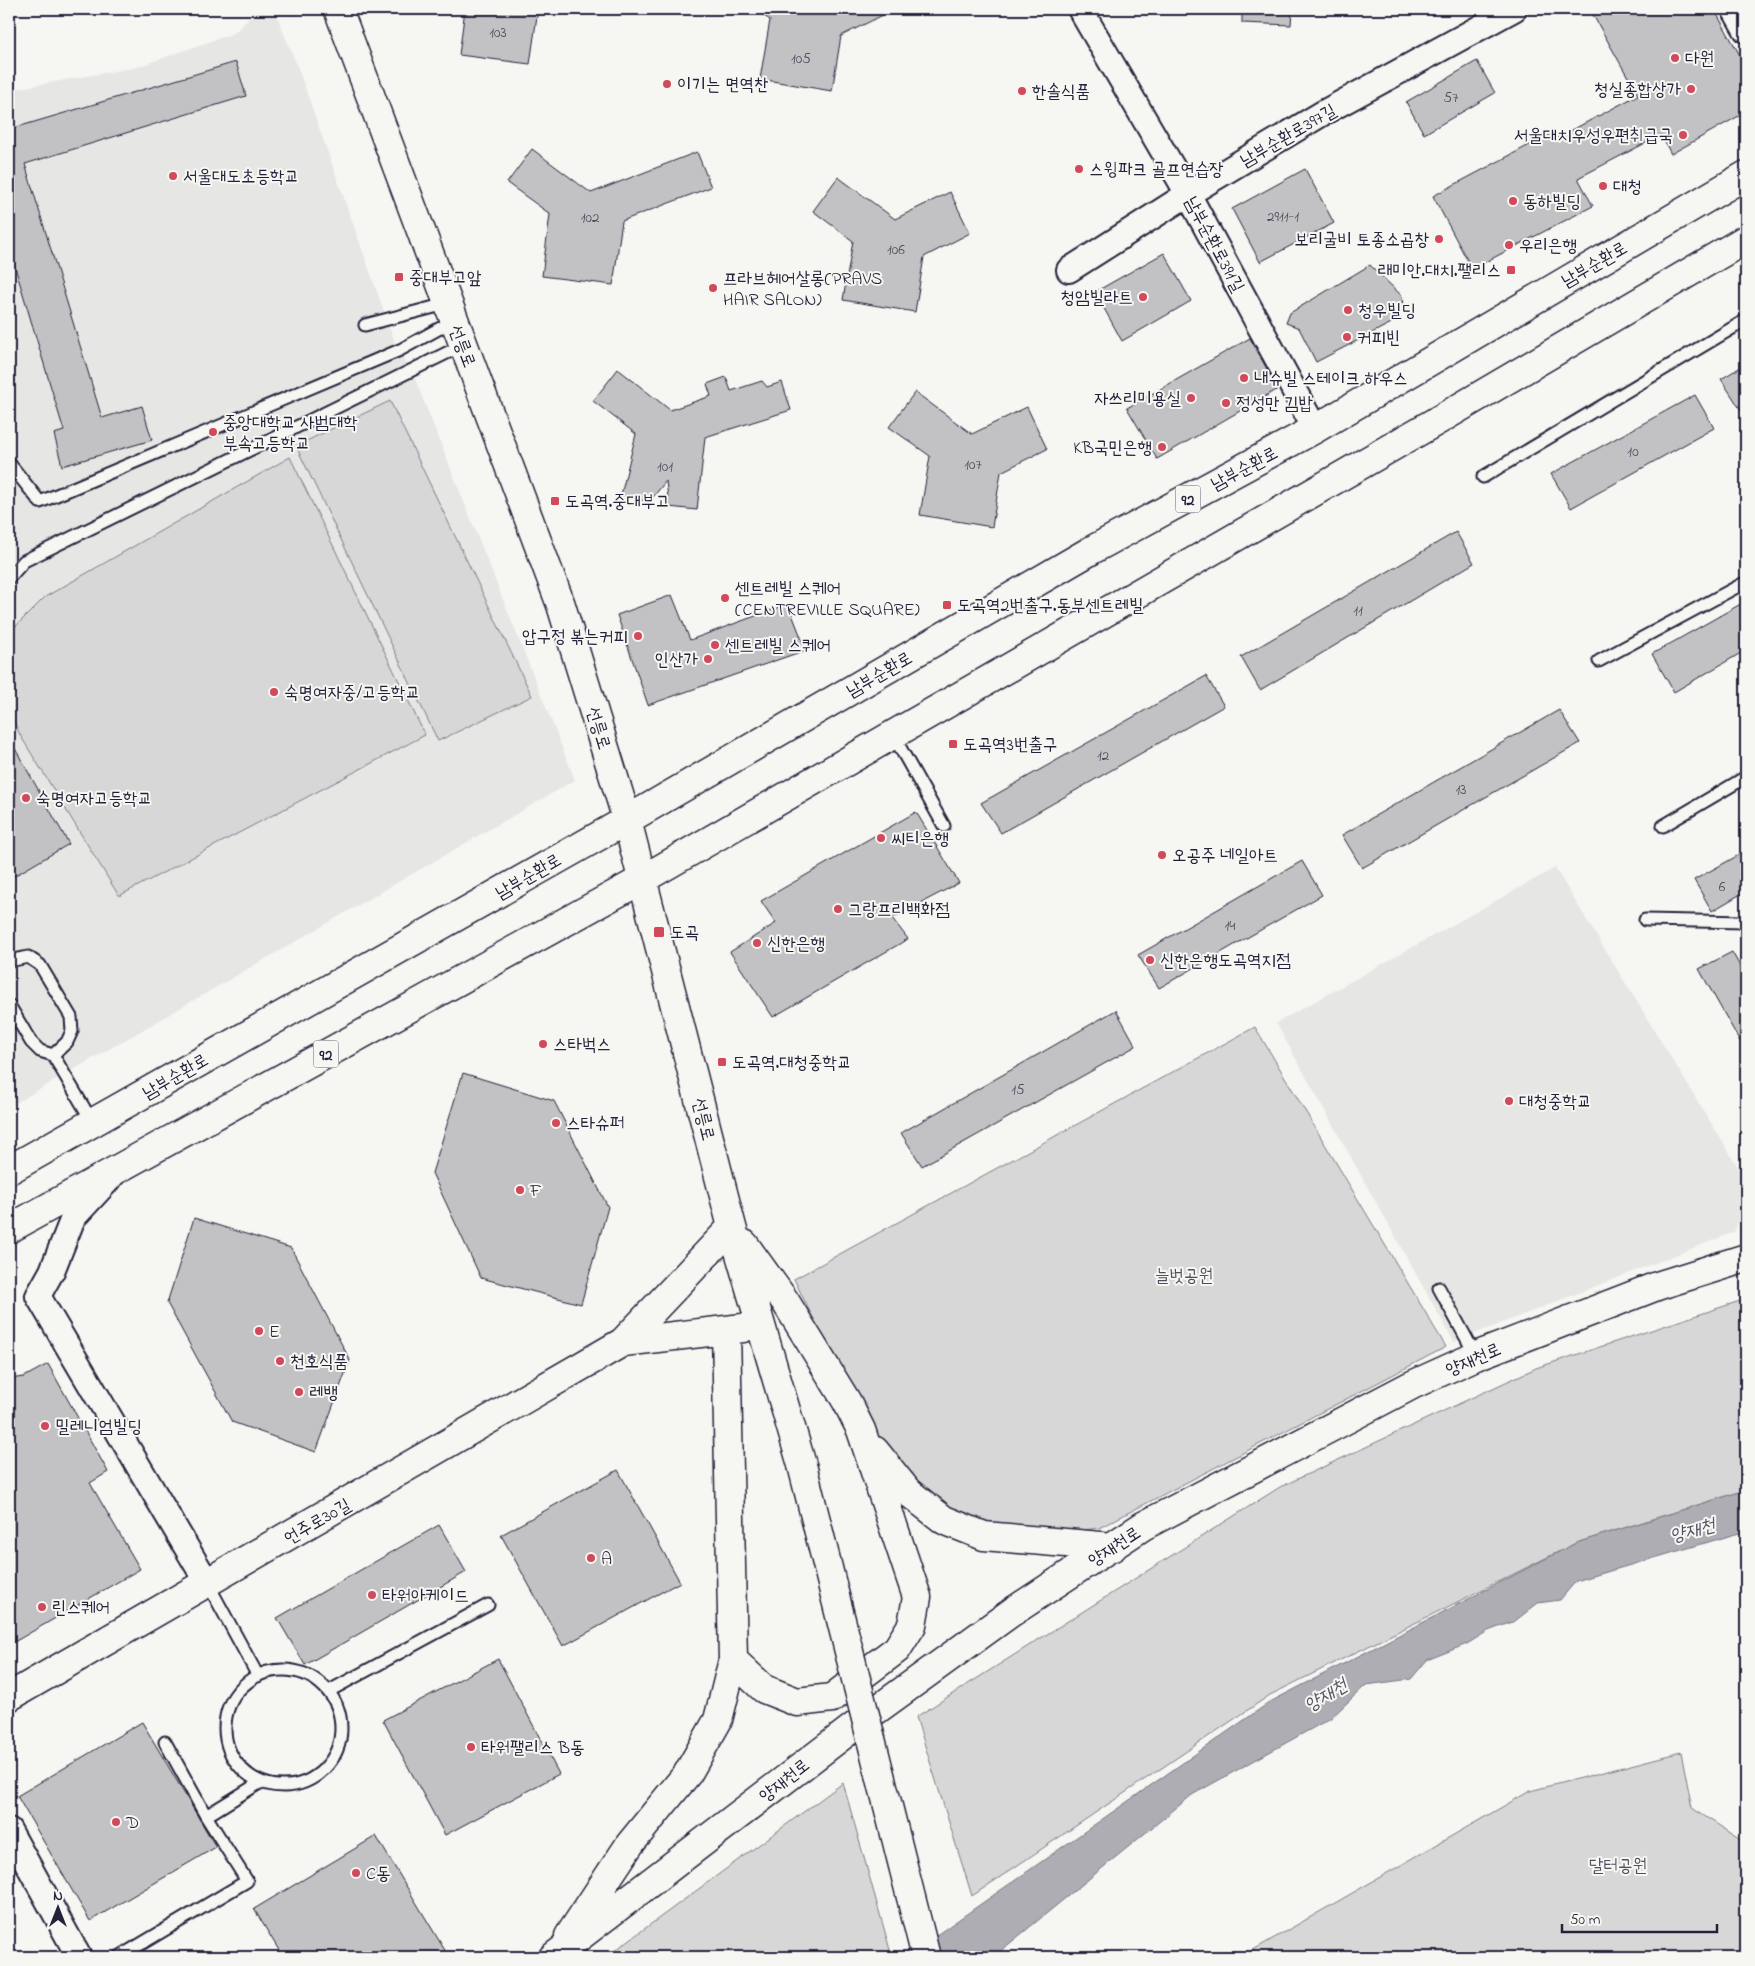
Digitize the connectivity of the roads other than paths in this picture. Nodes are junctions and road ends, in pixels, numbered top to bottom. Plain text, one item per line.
1 (338, 9) edge
2 (1080, 9) edge
3 (1514, 9) edge
4 (1734, 9) edge
5 (1746, 30) edge
6 (1746, 175) edge
7 (1188, 194) junction
8 (1746, 239) edge
9 (1069, 270) dead end
10 (1746, 320) edge
11 (454, 324) junction
12 (365, 325) dead end
13 (1315, 429) junction
14 (9, 462) edge
15 (1483, 477) dead end
16 (9, 578) edge
17 (1746, 582) edge
18 (1599, 661) dead end
19 (893, 735) junction
20 (1746, 777) edge
21 (628, 820) junction
22 (944, 826) dead end
23 (1663, 826) dead end
24 (643, 879) junction
25 (1645, 920) dead end
26 (1746, 922) edge
27 (9, 961) edge
28 (9, 1005) edge
29 (52, 1055) junction
30 (93, 1123) junction
31 (120, 1168) junction
32 (9, 1170) edge
33 (732, 1227) junction
34 (9, 1229) edge
35 (1746, 1258) edge
36 (1439, 1288) dead end
37 (761, 1325) junction
38 (726, 1331) junction
39 (623, 1342) junction
40 (1476, 1356) junction
41 (861, 1430) junction
42 (1113, 1547) junction
43 (208, 1584) junction
44 (488, 1605) dead end
45 (733, 1660) junction
46 (258, 1676) junction
47 (329, 1691) junction
48 (9, 1697) edge
49 (165, 1742) dead end
50 (261, 1782) junction
51 (206, 1816) junction
52 (9, 1830) edge
53 (555, 1956) edge
54 (79, 1957) edge
55 (119, 1957) edge
56 (926, 1957) edge

1 - 11 street, 선릉로
2 - 7 street, 남부순환로391길
3 - 7 street, 남부순환로397길
4 - 5 street
6 - 13 street, 남부순환로 / 92
7 - 9 street, 남부순환로397길
7 - 13 street, 남부순환로391길
8 - 19 street, 92
10 - 15 lane
11 - 12 lane
11 - 14 lane
11 - 16 lane
11 - 21 street, 선릉로
13 - 21 street, 남부순환로 / 92
17 - 18 lane
19 - 22 lane
19 - 24 street, 92
20 - 23 lane
21 - 24 street, 선릉로
21 - 30 street, 남부순환로 / 92
24 - 31 street, 92
24 - 33 street, 선릉로
25 - 26 lane
27 - 29 lane
28 - 29 lane
29 - 30 lane
30 - 32 street, 남부순환로 / 92
31 - 34 street, 92
31 - 43 street
33 - 37 street, 선릉로
33 - 39 street
33 - 41 street
35 - 40 street, 양재천로
36 - 40 lane
37 - 38 street
37 - 56 street, 선릉로, bridge
38 - 39 street
38 - 45 street
39 - 43 street, 언주로30길
40 - 42 street, 양재천로
41 - 42 street
41 - 45 street
42 - 53 street, 양재천로
43 - 46 lane
43 - 48 street, 언주로30길
44 - 47 lane
45 - 53 street
46 - 47 lane
46 - 50 lane
47 - 50 lane
49 - 51 lane
50 - 51 lane
51 - 55 lane
52 - 54 street

